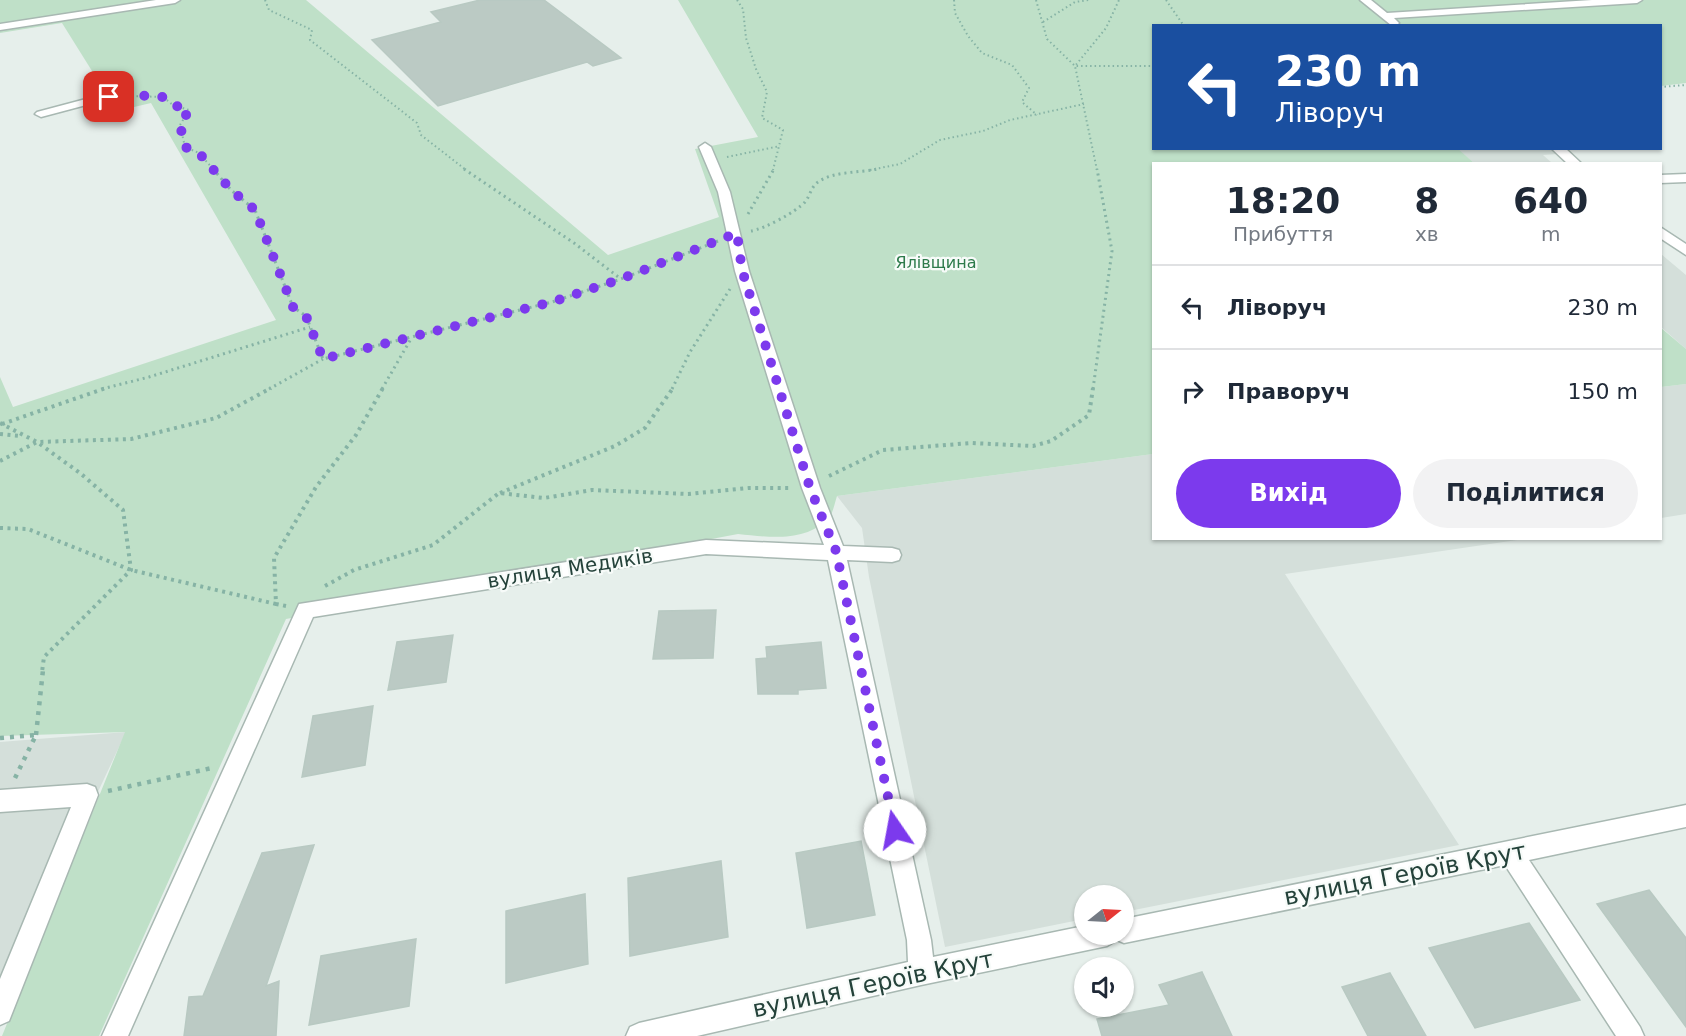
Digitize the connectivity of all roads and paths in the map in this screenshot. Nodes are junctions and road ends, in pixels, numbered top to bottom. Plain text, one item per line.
1 (175, 0) edge
2 (265, 0) edge
3 (737, 0) edge
4 (954, 0) edge
5 (1036, 0) edge
6 (1089, 0) edge
7 (1119, 0) edge
8 (1166, 0) edge
9 (1365, 0) edge
10 (1637, 0) edge
11 (1385, 16) junction
12 (1042, 22) junction
13 (1183, 24) edge
14 (1395, 24) edge
15 (0, 27) edge
16 (1075, 66) junction
17 (1152, 66) edge
18 (1686, 85) edge
19 (1662, 87) edge
20 (116, 94) joint
21 (1084, 104) junction
22 (40, 114) dead end
23 (1037, 115) junction
24 (780, 146) junction
25 (1559, 150) edge
26 (708, 154) joint
27 (1574, 162) edge
28 (1686, 178) edge
29 (1662, 179) edge
30 (737, 233) junction
31 (1662, 233) edge
32 (1686, 251) edge
33 (742, 270) junction
34 (621, 279) junction
35 (310, 327) junction
36 (412, 337) junction
37 (323, 359) junction
38 (1, 424) edge
39 (0, 434) edge
40 (24, 436) junction
41 (37, 442) junction
42 (0, 461) edge
43 (810, 488) junction
44 (499, 493) junction
45 (0, 528) edge
46 (836, 551) junction
47 (892, 555) dead end
48 (131, 570) junction
49 (276, 604) junction
50 (306, 610) junction
51 (36, 735) junction
52 (0, 738) edge
53 (238, 762) junction
54 (87, 795) junction
55 (2, 801) edge
56 (1686, 816) edge
57 (1511, 853) junction
58 (1134, 929) edge
59 (1074, 941) edge
60 (921, 972) junction
61 (0, 1012) edge
62 (116, 1036) edge
63 (639, 1036) edge
64 (1631, 1036) edge

1 - 15 street
2 - 34 path
3 - 24 path
4 - 23 path
5 - 12 path
6 - 12 path
7 - 16 path
8 - 13 path
9 - 11 street
10 - 11 street
11 - 14 street
12 - 16 path
16 - 17 path
16 - 21 path
18 - 19 path
20 - 22 street
20 - 35 path
21 - 23 path
21 - 43 path
23 - 30 path
24 - 26 path
24 - 30 path
25 - 27 street
26 - 30 street
28 - 29 street
30 - 33 street
30 - 34 path
31 - 32 street
33 - 43 street
33 - 44 path
34 - 36 path
35 - 37 path
35 - 38 path
36 - 37 path
36 - 49 path
37 - 41 path
38 - 40 path
39 - 40 path
40 - 41 path
41 - 42 path
41 - 48 path
43 - 44 path
43 - 46 street
44 - 50 path
45 - 48 path
46 - 47 street, вулиця Медиків
46 - 50 street, вулиця Медиків
46 - 60 street
48 - 49 path
48 - 51 path
49 - 50 path
50 - 53 street
51 - 52 path
51 - 55 path
53 - 54 path
53 - 62 street
54 - 55 street
54 - 61 street
56 - 57 street, вулиця Героїв Крут
57 - 58 street, вулиця Героїв Крут
57 - 64 street
59 - 60 street, вулиця Героїв Крут
60 - 63 street, вулиця Героїв Крут

